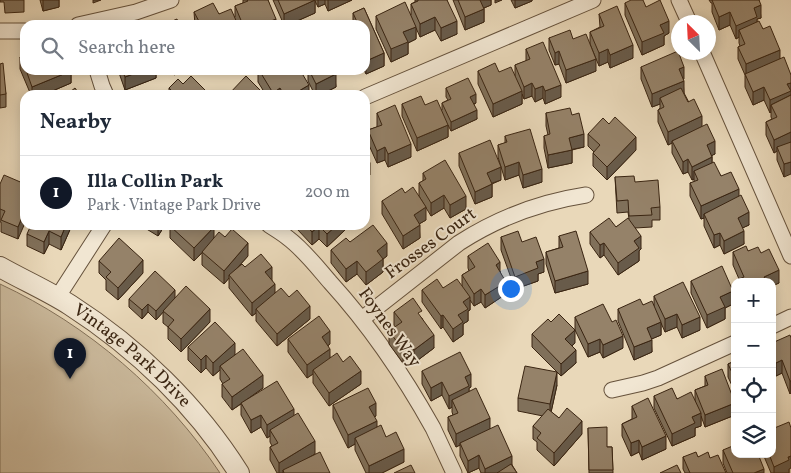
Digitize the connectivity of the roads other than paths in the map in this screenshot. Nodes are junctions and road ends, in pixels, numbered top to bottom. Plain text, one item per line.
1 (171, 0) edge
2 (594, 0) edge
3 (679, 0) edge
4 (686, 15) edge
5 (101, 20) edge
6 (20, 31) edge
7 (0, 32) edge
8 (705, 60) edge
9 (99, 75) edge
10 (104, 90) edge
11 (370, 95) edge
12 (586, 195) dead end
13 (101, 230) edge
14 (277, 230) edge
15 (791, 256) edge
16 (0, 267) edge
17 (58, 298) junction
18 (791, 317) edge
19 (362, 319) junction
20 (776, 324) edge
21 (731, 345) edge
22 (612, 390) dead end
23 (239, 473) edge
24 (454, 473) edge

1 - 5 street
2 - 11 street
3 - 4 street
6 - 7 street
8 - 15 street
9 - 10 street
12 - 19 street, Frosses Court
13 - 17 street
14 - 19 street, Foynes Way
16 - 17 street, Vintage Park Drive
17 - 23 street, Vintage Park Drive
18 - 20 street
19 - 24 street, Foynes Way
21 - 22 street

